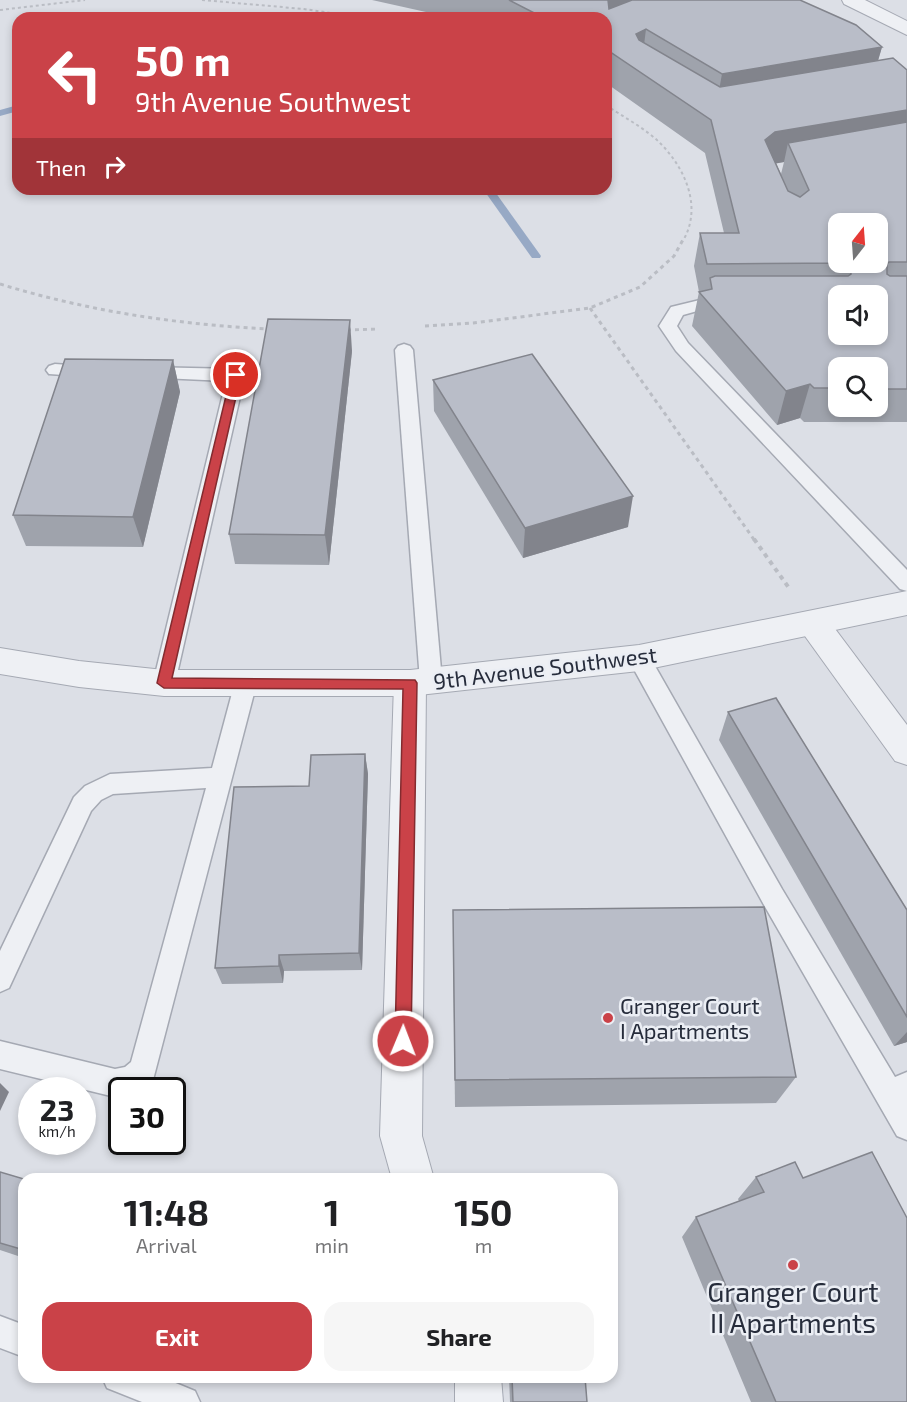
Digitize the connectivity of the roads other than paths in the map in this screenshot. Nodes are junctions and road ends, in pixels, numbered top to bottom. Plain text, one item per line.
1 (851, 0) edge
2 (907, 29) edge
3 (743, 303) edge
4 (404, 351) dead end
5 (55, 370) dead end
6 (907, 583) edge
7 (907, 603) edge
8 (813, 623) junction
9 (639, 657) junction
10 (0, 661) edge
11 (246, 682) junction
12 (421, 682) junction
13 (164, 683) junction
14 (907, 751) edge
15 (221, 777) junction
16 (0, 979) edge
17 (0, 1055) edge
18 (898, 1090) edge
19 (907, 1126) edge
20 (411, 1173) edge
21 (0, 1332) edge
22 (18, 1339) edge
23 (134, 1383) edge
24 (477, 1383) edge
25 (184, 1402) edge
26 (479, 1402) edge

1 - 2 street
3 - 6 lane
4 - 12 lane
5 - 13 lane
7 - 8 street, 9th Avenue Southwest
8 - 9 street, 9th Avenue Southwest
8 - 14 street
9 - 12 street, 9th Avenue Southwest
9 - 18 lane
10 - 13 street, 9th Avenue Southwest
11 - 12 street, 9th Avenue Southwest
11 - 13 street, 9th Avenue Southwest
11 - 15 lane
12 - 20 street
15 - 16 lane
15 - 17 lane
18 - 19 lane
21 - 22 lane
23 - 25 lane
24 - 26 street

